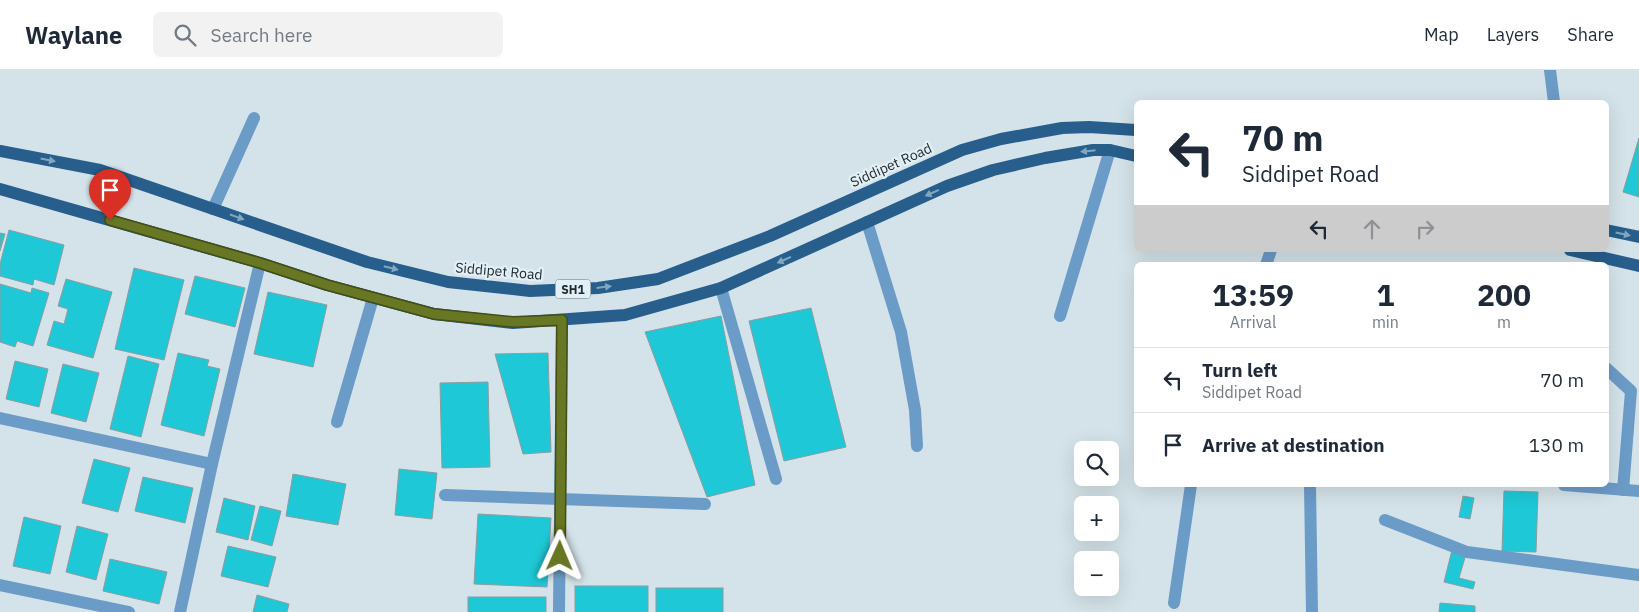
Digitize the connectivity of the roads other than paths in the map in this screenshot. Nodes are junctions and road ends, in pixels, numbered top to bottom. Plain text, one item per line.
1 (1550, 70) edge
2 (1554, 100) edge
3 (254, 118) dead end
4 (1134, 130) edge
5 (1110, 150) junction
6 (0, 151) edge
7 (1134, 156) edge
8 (0, 189) edge
9 (214, 209) junction
10 (868, 222) junction
11 (1609, 231) edge
12 (1639, 237) edge
13 (1579, 252) edge
14 (260, 263) junction
15 (1639, 266) edge
16 (721, 288) junction
17 (373, 298) junction
18 (1060, 316) dead end
19 (562, 320) junction
20 (1609, 371) edge
21 (0, 418) edge
22 (337, 422) dead end
23 (917, 446) dead end
24 (212, 464) junction
25 (776, 479) dead end
26 (1191, 487) edge
27 (1310, 487) edge
28 (1588, 487) edge
29 (1623, 490) junction
30 (1639, 491) edge
31 (445, 495) dead end
32 (561, 499) junction
33 (705, 504) dead end
34 (1385, 520) dead end
35 (1639, 575) edge
36 (0, 585) edge
37 (1174, 603) dead end
38 (129, 612) edge
39 (180, 612) edge
40 (558, 612) edge
41 (1312, 612) edge

1 - 2 street
3 - 9 street
9 -> 4 main road, Siddipet Road / SH1
5 - 7 main road, SH1
5 -> 10 main road, SH1
5 - 18 street
6 -> 9 main road, Siddipet Road / SH1
8 - 14 main road, SH1
10 -> 16 main road, SH1
10 - 23 street
11 -> 12 main road
13 - 15 main road
14 - 17 main road, SH1
14 - 24 street
16 - 19 main road, SH1
16 - 25 street
17 - 19 main road, SH1
17 - 22 street
19 - 32 street
20 - 29 street
21 - 24 street
24 - 39 street
26 - 37 street
27 - 41 street
28 - 29 street
29 - 30 street
31 - 32 street
32 - 33 street
32 - 40 street
34 - 35 street
36 - 38 street

